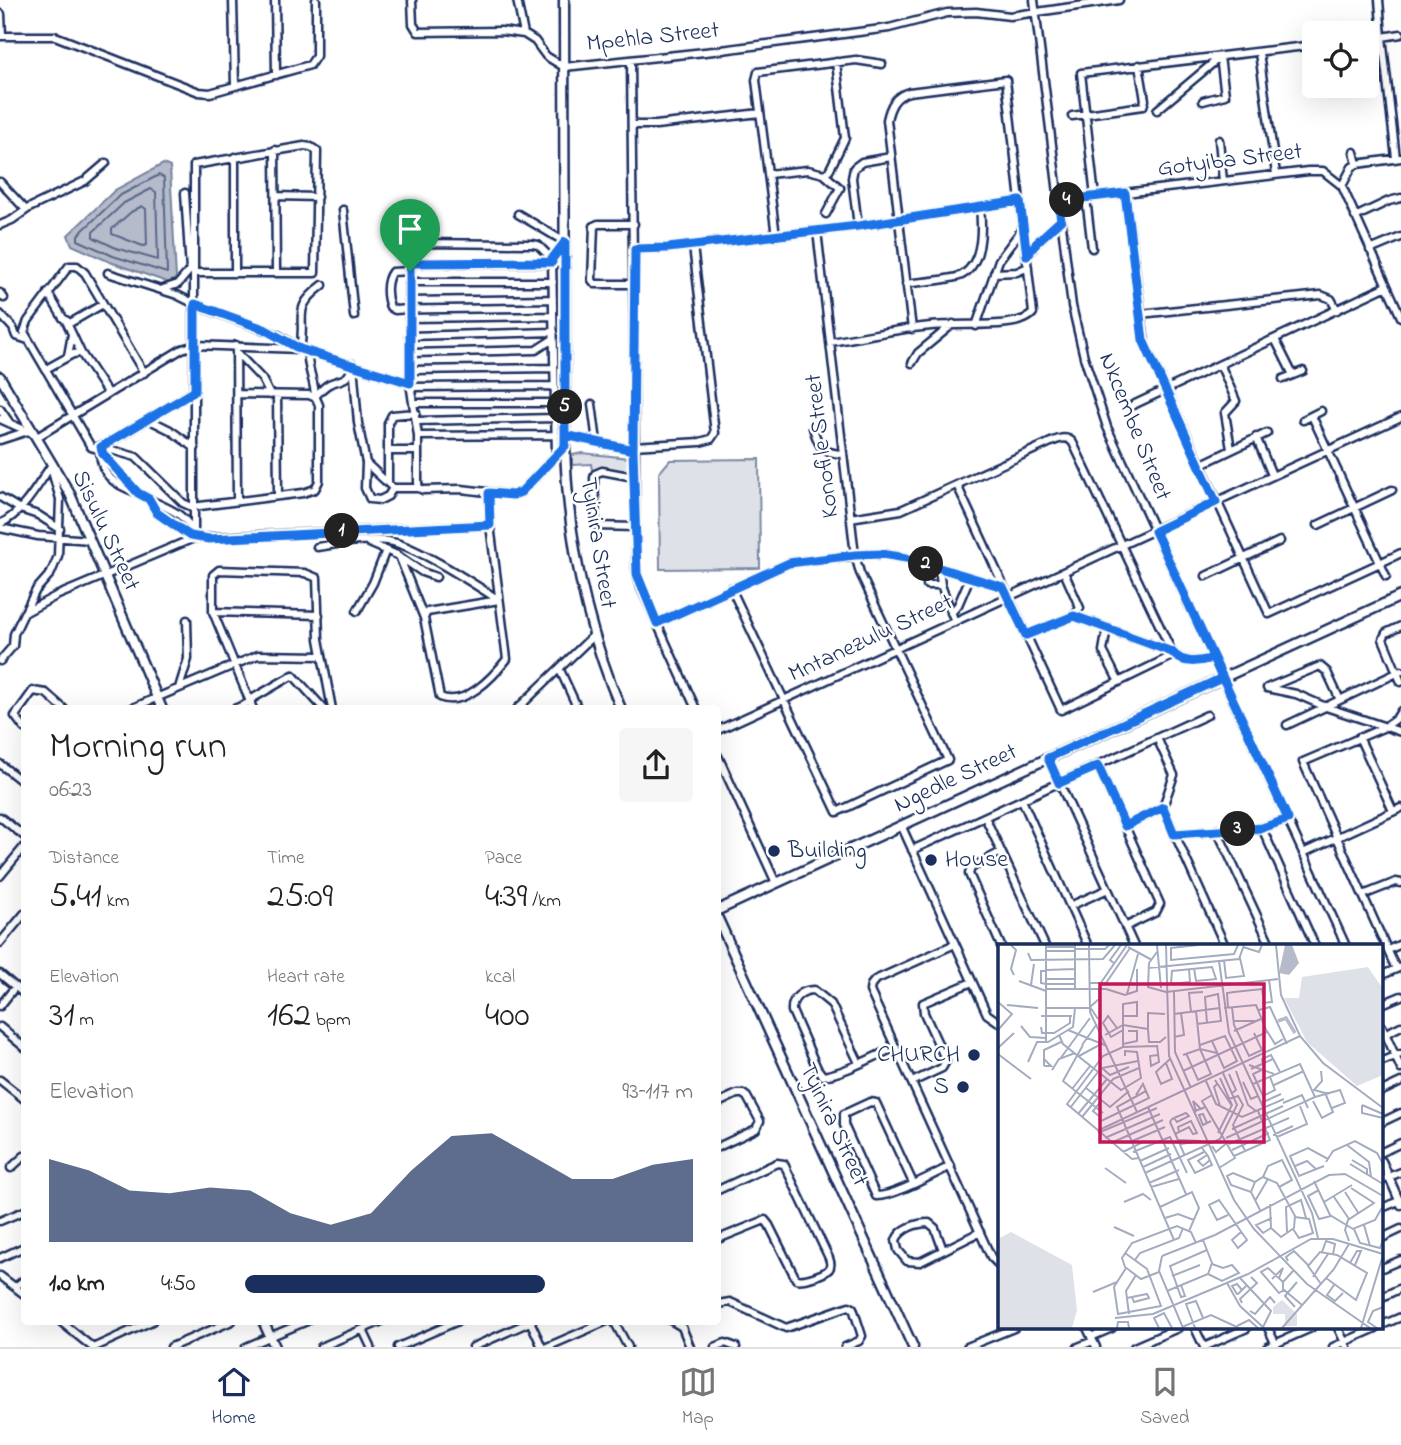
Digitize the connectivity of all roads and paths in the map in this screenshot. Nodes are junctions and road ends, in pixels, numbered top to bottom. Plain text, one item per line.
1 (233, 0) edge
2 (275, 0) edge
3 (316, 0) edge
4 (412, 0) edge
5 (517, 0) edge
6 (564, 0) edge
7 (1034, 0) edge
8 (1119, 0) edge
9 (1379, 0) edge
10 (1035, 11) junction
11 (1, 14) edge
12 (524, 34) junction
13 (1401, 34) edge
14 (1, 36) edge
15 (1379, 37) edge
16 (1382, 37) junction
17 (1302, 47) edge
18 (1259, 53) junction
19 (1220, 57) junction
20 (631, 60) junction
21 (836, 62) junction
22 (882, 64) dead end
23 (1139, 65) junction
24 (564, 67) junction
25 (276, 75) junction
26 (235, 86) junction
27 (1203, 101) dead end
28 (1157, 110) dead end
29 (760, 113) junction
30 (1085, 113) junction
31 (1072, 116) dead end
32 (633, 125) junction
33 (1219, 140) dead end
34 (275, 150) junction
35 (1354, 152) dead end
36 (235, 157) junction
37 (891, 158) junction
38 (1399, 158) edge
39 (106, 163) dead end
40 (1357, 164) junction
41 (768, 174) junction
42 (824, 174) junction
43 (1276, 174) junction
44 (1223, 181) junction
45 (0, 182) edge
46 (1342, 186) junction
47 (185, 193) dead end
48 (1125, 193) junction
49 (276, 196) junction
50 (317, 197) junction
51 (1095, 197) junction
52 (1086, 198) junction
53 (1401, 198) edge
54 (1020, 201) junction
55 (1058, 201) junction
56 (980, 207) junction
57 (26, 209) junction
58 (344, 210) dead end
59 (518, 214) dead end
60 (826, 214) dead end
61 (1354, 217) junction
62 (898, 218) junction
63 (1061, 220) junction
64 (634, 224) junction
65 (0, 225) edge
66 (858, 226) junction
67 (1023, 227) junction
68 (817, 231) junction
69 (776, 236) junction
70 (1401, 237) edge
71 (565, 242) junction
72 (693, 246) junction
73 (1092, 248) dead end
74 (635, 249) junction
75 (1370, 250) junction
76 (1027, 256) junction
77 (552, 261) junction
78 (410, 267) junction
79 (1028, 267) junction
80 (236, 271) junction
81 (275, 271) junction
82 (108, 273) dead end
83 (194, 273) junction
84 (994, 273) junction
85 (410, 282) junction
86 (553, 282) junction
87 (634, 284) junction
88 (906, 284) junction
89 (323, 285) dead end
90 (1387, 286) junction
91 (161, 290) junction
92 (48, 293) junction
93 (553, 299) junction
94 (103, 304) junction
95 (195, 304) junction
96 (409, 305) junction
97 (1399, 306) edge
98 (1337, 310) junction
99 (0, 314) edge
100 (1140, 314) junction
101 (354, 316) dead end
102 (553, 316) junction
103 (1401, 317) edge
104 (409, 318) junction
105 (66, 321) junction
106 (953, 324) junction
107 (976, 326) junction
108 (912, 329) junction
109 (72, 334) junction
110 (554, 335) junction
111 (409, 336) junction
112 (1275, 339) junction
113 (28, 340) junction
114 (830, 342) junction
115 (195, 345) junction
116 (236, 349) junction
117 (304, 350) junction
118 (81, 353) junction
119 (410, 353) junction
120 (68, 356) junction
121 (912, 363) dead end
122 (353, 364) junction
123 (1220, 364) junction
124 (554, 368) junction
125 (46, 369) junction
126 (410, 370) junction
127 (1303, 370) dead end
128 (144, 373) junction
129 (1293, 375) junction
130 (0, 377) edge
131 (1283, 379) dead end
132 (410, 385) junction
133 (554, 386) junction
134 (1165, 390) junction
135 (195, 391) junction
136 (108, 394) junction
137 (237, 394) junction
138 (274, 395) junction
139 (315, 397) junction
140 (413, 403) junction
141 (555, 403) junction
142 (592, 404) dead end
143 (1131, 406) dead end
144 (0, 409) edge
145 (1321, 411) dead end
146 (74, 416) junction
147 (1312, 416) junction
148 (416, 417) junction
149 (1401, 417) edge
150 (555, 418) junction
151 (0, 419) edge
152 (1303, 420) dead end
153 (817, 421) dead end
154 (154, 422) dead end
155 (10, 423) junction
156 (1267, 433) dead end
157 (33, 434) junction
158 (560, 435) junction
159 (418, 436) junction
160 (1256, 437) junction
161 (0, 440) edge
162 (597, 442) junction
163 (565, 446) junction
164 (101, 447) junction
165 (633, 448) junction
166 (195, 449) junction
167 (1231, 449) junction
168 (1328, 450) junction
169 (388, 451) junction
170 (418, 451) junction
171 (843, 454) junction
172 (556, 455) junction
173 (366, 463) junction
174 (52, 464) junction
175 (1200, 465) junction
176 (1272, 475) junction
177 (634, 477) junction
178 (957, 485) junction
179 (391, 486) junction
180 (419, 488) junction
181 (1392, 491) dead end
182 (138, 493) junction
183 (489, 493) junction
184 (278, 495) junction
185 (0, 498) edge
186 (149, 499) junction
187 (237, 501) junction
188 (1216, 502) junction
189 (195, 506) junction
190 (1354, 507) junction
191 (20, 509) junction
192 (850, 518) junction
193 (490, 525) junction
194 (1318, 525) dead end
195 (0, 526) edge
196 (635, 527) junction
197 (60, 529) junction
198 (1155, 531) junction
199 (60, 538) junction
200 (194, 538) junction
201 (90, 540) junction
202 (1280, 541) dead end
203 (366, 542) junction
204 (1121, 546) junction
205 (317, 547) dead end
206 (386, 550) junction
207 (1401, 553) edge
208 (855, 555) junction
209 (398, 556) junction
210 (1242, 558) junction
211 (1380, 563) junction
212 (939, 568) junction
213 (1065, 572) junction
214 (105, 575) junction
215 (1206, 576) dead end
216 (1386, 576) dead end
217 (436, 577) dead end
218 (970, 577) junction
219 (927, 585) dead end
220 (941, 585) junction
221 (1003, 587) junction
222 (731, 588) junction
223 (1401, 596) edge
224 (1008, 598) junction
225 (499, 600) junction
226 (357, 611) dead end
227 (213, 612) junction
228 (24, 613) junction
229 (951, 613) junction
230 (319, 615) junction
231 (1074, 616) junction
232 (424, 618) junction
233 (187, 620) dead end
234 (955, 622) junction
235 (657, 623) junction
236 (1401, 626) edge
237 (1107, 628) junction
238 (594, 635) junction
239 (1026, 635) junction
240 (896, 649) junction
241 (1172, 652) junction
242 (322, 656) junction
243 (1213, 658) junction
244 (0, 661) edge
245 (234, 664) junction
246 (560, 670) junction
247 (1399, 672) edge
248 (1222, 678) junction
249 (1119, 682) junction
250 (1401, 682) edge
251 (179, 688) junction
252 (158, 697) junction
253 (1340, 700) junction
254 (783, 701) junction
255 (251, 704) edge
256 (21, 705) edge
257 (21, 705) edge
258 (60, 705) edge
259 (139, 705) edge
260 (161, 705) edge
261 (320, 705) edge
262 (331, 705) edge
263 (521, 705) edge
264 (576, 705) edge
265 (619, 705) edge
266 (694, 705) edge
267 (1326, 707) junction
268 (1401, 711) edge
269 (1207, 715) dead end
270 (21, 724) edge
271 (1287, 725) dead end
272 (1385, 727) junction
273 (721, 729) edge
274 (1401, 732) edge
275 (1359, 737) junction
276 (1157, 738) junction
277 (1048, 758) junction
278 (721, 763) edge
279 (0, 764) edge
280 (1098, 766) junction
281 (21, 779) edge
282 (1059, 783) junction
283 (1022, 800) junction
284 (1163, 807) junction
285 (1401, 808) edge
286 (1393, 811) junction
287 (0, 817) edge
288 (985, 817) junction
289 (1288, 819) junction
290 (901, 825) junction
291 (1125, 826) junction
292 (1262, 828) junction
293 (1217, 830) junction
294 (21, 834) edge
295 (1174, 834) junction
296 (1337, 837) junction
297 (912, 850) junction
298 (21, 851) edge
299 (1000, 852) junction
300 (1303, 853) junction
301 (0, 876) edge
302 (776, 883) junction
303 (1401, 883) edge
304 (1108, 889) junction
305 (1363, 895) junction
306 (1070, 906) junction
307 (721, 909) edge
308 (21, 918) edge
309 (721, 926) edge
310 (1125, 927) junction
311 (0, 943) edge
312 (955, 944) junction
313 (1000, 944) edge
314 (1044, 944) edge
315 (1087, 944) edge
316 (1133, 944) edge
317 (1224, 944) edge
318 (1270, 944) edge
319 (1314, 944) edge
320 (1345, 944) edge
321 (1401, 944) edge
322 (1388, 950) junction
323 (1399, 968) edge
324 (0, 974) edge
325 (972, 982) junction
326 (15, 987) junction
327 (21, 992) edge
328 (1401, 996) edge
329 (1384, 1003) edge
330 (0, 1006) edge
331 (998, 1022) edge
332 (0, 1027) edge
333 (1384, 1032) edge
334 (21, 1044) edge
335 (896, 1047) junction
336 (1398, 1055) edge
337 (859, 1063) junction
338 (1401, 1069) edge
339 (0, 1080) edge
340 (912, 1082) junction
341 (1401, 1082) edge
342 (1384, 1090) edge
343 (21, 1096) edge
344 (721, 1102) edge
345 (1401, 1113) edge
346 (1384, 1121) edge
347 (1401, 1143) edge
348 (721, 1146) edge
349 (1384, 1151) edge
350 (21, 1159) edge
351 (951, 1166) junction
352 (11, 1168) dead end
353 (1401, 1172) edge
354 (1385, 1179) edge
355 (913, 1183) junction
356 (721, 1189) edge
357 (1400, 1202) edge
358 (21, 1212) edge
359 (0, 1221) edge
360 (1401, 1229) edge
361 (980, 1232) junction
362 (1384, 1237) edge
363 (721, 1238) edge
364 (21, 1248) edge
365 (943, 1250) junction
366 (0, 1258) edge
367 (1401, 1260) edge
368 (998, 1264) edge
369 (1384, 1267) edge
370 (0, 1276) edge
371 (21, 1282) edge
372 (15, 1287) junction
373 (1401, 1288) edge
374 (21, 1292) edge
375 (1384, 1296) edge
376 (721, 1304) edge
377 (1401, 1317) edge
378 (1384, 1324) edge
379 (65, 1325) edge
380 (70, 1325) edge
381 (143, 1325) edge
382 (223, 1325) edge
383 (265, 1325) edge
384 (298, 1325) edge
385 (374, 1325) edge
386 (449, 1325) edge
387 (522, 1325) edge
388 (533, 1325) edge
389 (597, 1325) edge
390 (616, 1325) edge
391 (680, 1325) edge
392 (67, 1327) junction
393 (363, 1330) junction
394 (1009, 1330) edge
395 (1109, 1330) edge
396 (1173, 1330) edge
397 (1196, 1330) edge
398 (1242, 1330) edge
399 (1307, 1330) edge
400 (1372, 1330) edge
401 (270, 1337) junction
402 (1093, 1342) edge
403 (1345, 1344) edge
404 (626, 1346) edge
405 (1273, 1346) edge
406 (94, 1347) edge
407 (172, 1347) edge
408 (246, 1347) edge
409 (275, 1347) edge
410 (321, 1347) edge
411 (371, 1347) edge
412 (398, 1347) edge
413 (474, 1347) edge
414 (544, 1347) edge
415 (690, 1347) edge
416 (715, 1347) edge
417 (736, 1347) edge
418 (845, 1347) edge
419 (913, 1347) edge
420 (967, 1347) edge
421 (1078, 1347) edge
422 (1134, 1347) edge
423 (1204, 1347) edge
424 (1333, 1347) edge

1 - 26 street
2 - 25 street
3 - 25 street
4 - 12 street
5 - 12 street
6 - 24 street, Tyinira Street
7 - 10 street, Nkcembe Street
8 - 10 street, Mpehla Street
9 - 16 street
10 - 20 street, Mpehla Street
10 - 55 street, Nkcembe Street
11 - 14 street
12 - 24 street
13 - 16 street
14 - 26 street
15 - 16 street
16 - 38 street
17 - 18 street
18 - 19 street
18 - 43 street
19 - 23 street
19 - 27 street
19 - 28 street
20 - 24 street, Mpehla Street
20 - 32 street
21 - 22 street
21 - 29 street
21 - 42 street
23 - 30 street
23 - 30 street
24 - 71 street, Tyinira Street
25 - 26 street
29 - 32 street
29 - 41 street
30 - 31 street
30 - 51 street
32 - 64 street
33 - 44 street
34 - 36 street
34 - 49 street
34 - 50 street
35 - 40 street
36 - 80 street
36 - 83 street
37 - 54 street
37 - 62 street
37 - 66 street
38 - 40 street
39 - 57 street
40 - 46 street
41 - 42 street
41 - 69 street
42 - 60 street
43 - 44 street, Gotyiba Street
43 - 46 street, Gotyiba Street
44 - 48 street, Gotyiba Street
45 - 57 street
46 - 61 street
47 - 91 street
48 - 51 street, Gotyiba Street
48 - 100 street
49 - 50 street
49 - 81 street
50 - 81 street
51 - 52 street, Gotyiba Street
52 - 55 street, Gotyiba Street
52 - 73 street
53 - 61 street
54 - 56 street
54 - 67 street
55 - 63 street, Nkcembe Street
56 - 62 street
56 - 88 street
57 - 65 street
58 - 101 street
59 - 71 street
61 - 75 street
62 - 66 street
62 - 88 street
63 - 76 street
63 - 198 street, Nkcembe Street
64 - 74 street
64 - 87 street
66 - 68 street
67 - 76 street
67 - 84 street
68 - 69 street
68 - 114 street, Konofile Street
69 - 72 street
70 - 75 street
71 - 77 street
71 - 158 street, Tyinira Street
72 - 74 street
72 - 165 street
74 - 87 street
75 - 90 street
76 - 79 street
77 - 78 street
77 - 78 street
77 - 86 street
78 - 85 street
78 - 96 street
79 - 84 street
79 - 107 street
80 - 81 street
80 - 83 street
82 - 91 street
83 - 95 street
84 - 107 street
85 - 86 street
85 - 96 street
86 - 93 street
87 - 165 street
88 - 108 street
89 - 117 street
90 - 97 street
90 - 98 street
91 - 95 street
92 - 94 street
92 - 105 street
92 - 113 street
93 - 96 street
93 - 102 street
94 - 105 street
94 - 128 street
95 - 115 street
95 - 117 street
96 - 104 street
97 - 103 street
98 - 100 street
98 - 112 street
99 - 113 street
100 - 134 street
102 - 104 street
102 - 110 street
104 - 111 street
105 - 109 street
106 - 107 street
106 - 108 street
106 - 121 street
108 - 114 street
109 - 118 street
109 - 120 street
110 - 111 street
110 - 119 street
110 - 124 street
111 - 119 street
112 - 123 street
112 - 129 street
113 - 125 street
114 - 171 street, Konofile Street
115 - 116 street
115 - 128 street
115 - 135 street
116 - 117 street
116 - 137 street
116 - 138 street
117 - 122 street
117 - 139 street
118 - 120 street
118 - 136 street
119 - 126 street
120 - 125 street
122 - 132 street
122 - 139 street
122 - 173 street
123 - 134 street
123 - 167 street
124 - 126 street
124 - 133 street
125 - 146 street
126 - 132 street
127 - 129 street
128 - 136 street
129 - 131 street
130 - 157 street, Sisulu Street
132 - 133 street
132 - 140 street
133 - 141 street
134 - 143 street
134 - 175 street
135 - 164 street
135 - 166 street
136 - 146 street
137 - 138 street
137 - 187 street
138 - 139 street
138 - 184 street
139 - 184 street
140 - 141 street
140 - 148 street
141 - 150 street
142 - 162 street
144 - 155 street
145 - 147 street
146 - 157 street
146 - 164 street
147 - 152 street
147 - 168 street
148 - 150 street
148 - 159 street
148 - 169 street
149 - 168 street
150 - 158 street
151 - 155 street
153 - 171 street
154 - 166 street
155 - 157 street
156 - 160 street
157 - 161 street
157 - 174 street, Sisulu Street
158 - 159 street
158 - 162 street
158 - 163 street, Tyinira Street
158 - 172 street
159 - 170 street
160 - 167 street
160 - 176 street
162 - 165 street
163 - 172 street
163 - 238 street, Tyinira Street
164 - 182 street
164 - 182 street
164 - 189 street
165 - 177 street
166 - 189 street
167 - 175 street
168 - 176 street
168 - 190 street
169 - 170 street
169 - 179 street
170 - 180 street
171 - 192 street, Konofile Street
172 - 183 street
173 - 179 street
173 - 179 street
174 - 191 street
174 - 197 street
174 - 201 street, Sisulu Street
175 - 188 street
176 - 188 street
177 - 196 street
177 - 196 street
178 - 192 street
178 - 204 street
178 - 221 street
179 - 180 street
180 - 183 street
181 - 190 street
182 - 186 street
183 - 193 street
184 - 187 street
185 - 191 street
186 - 200 street
186 - 200 street
187 - 189 street
188 - 198 street
188 - 210 street
189 - 200 street
190 - 194 street
190 - 211 street
191 - 195 street
191 - 197 street
192 - 208 street, Konofile Street
193 - 200 street
193 - 225 street
195 - 199 street
196 - 235 street
197 - 199 street
198 - 204 street, Mntanezulu Street
198 - 243 street, Nkcembe Street
199 - 201 street
199 - 228 street
200 - 214 street
201 - 214 street, Sisulu Street
202 - 210 street
203 - 205 street
203 - 206 street
203 - 225 street
204 - 213 street, Mntanezulu Street
204 - 241 street
206 - 209 street
206 - 226 street
207 - 211 street
208 - 212 street
208 - 222 street
208 - 240 street, Konofile Street
209 - 217 street
209 - 232 street
210 - 211 street
210 - 215 street
211 - 216 street
212 - 218 street
212 - 220 street
213 - 224 street, Mntanezulu Street
213 - 231 street
214 - 228 street
214 - 252 street, Sisulu Street
218 - 221 street
218 - 229 street
219 - 220 street
220 - 229 street
221 - 224 street
222 - 235 street
222 - 254 street
223 - 248 street, Ngedle Street
224 - 234 street, Mntanezulu Street
224 - 239 street
225 - 232 street
225 - 232 street
227 - 230 street
227 - 230 street
227 - 245 street
228 - 244 street
229 - 234 street
230 - 242 street
231 - 237 street
231 - 239 street
233 - 251 street
234 - 240 street, Mntanezulu Street
235 - 266 street
236 - 247 street
237 - 241 street
237 - 249 street
238 - 246 street
238 - 265 street, Tyinira Street
239 - 249 street
240 - 254 street, Mntanezulu Street
240 - 254 street, Konofile Street
241 - 243 street
241 - 249 street
242 - 245 street
242 - 262 street
243 - 248 street, Nkcembe Street
245 - 251 street
245 - 255 street
246 - 263 street
246 - 264 street
247 - 250 street
247 - 253 street
248 - 277 street, Ngedle Street
248 - 289 street, Nkcembe Street
251 - 252 street
252 - 259 street
252 - 260 street, Sisulu Street
253 - 267 street
253 - 267 street
254 - 273 street, Mntanezulu Street
255 - 261 street
256 - 258 street
257 - 270 street
267 - 271 street
267 - 272 street
268 - 272 street
269 - 276 street
272 - 274 street
272 - 275 street
275 - 286 street
275 - 296 street
276 - 280 street
276 - 284 street
277 - 282 street
277 - 290 street, Ngedle Street
278 - 302 street
279 - 281 street
280 - 282 street
280 - 291 street
282 - 283 street
282 - 304 street
283 - 288 street
283 - 306 street
284 - 291 street
284 - 295 street
285 - 286 street
286 - 296 street
287 - 294 street
288 - 297 street
288 - 299 street
289 - 292 street
289 - 300 street, Nkcembe Street
290 - 297 street
290 - 302 street, Ngedle Street
291 - 310 street
292 - 293 street
292 - 319 street
293 - 295 street
293 - 318 street
295 - 317 street
296 - 300 street
296 - 305 street
297 - 312 street
298 - 301 street
299 - 313 street
299 - 314 street
300 - 320 street, Nkcembe Street
302 - 307 street, Ngedle Street
303 - 305 street
304 - 306 street
304 - 310 street
305 - 322 street
306 - 315 street
308 - 311 street
309 - 419 street, Tyinira Street
310 - 316 street
312 - 325 street
312 - 335 street
321 - 322 street
322 - 323 street
324 - 326 street
325 - 331 street
325 - 340 street
326 - 327 street
326 - 330 street
328 - 329 street
332 - 334 street
333 - 336 street
335 - 337 street
335 - 340 street
336 - 338 street
337 - 337 street
339 - 343 street
340 - 351 street
341 - 342 street
344 - 348 street
345 - 346 street
347 - 349 street
350 - 352 street
351 - 355 street
351 - 361 street
353 - 354 street
354 - 357 street
355 - 355 street
356 - 363 street
358 - 359 street
360 - 362 street
361 - 365 street
361 - 368 street
364 - 366 street
365 - 365 street
367 - 369 street
370 - 372 street
371 - 372 street
372 - 374 street
373 - 375 street
376 - 418 street
377 - 378 street
379 - 392 street
380 - 392 street
381 - 406 street
382 - 407 street
383 - 401 street
384 - 401 street
385 - 393 street
386 - 412 street
387 - 413 street
388 - 414 street
389 - 414 street
390 - 404 street
391 - 415 street
392 - 406 street
393 - 410 street
393 - 411 street
394 - 420 street
395 - 402 street
396 - 422 street
397 - 423 street
398 - 423 street
399 - 405 street
400 - 403 street
401 - 408 street
401 - 409 street
402 - 421 street
403 - 424 street
416 - 417 street

